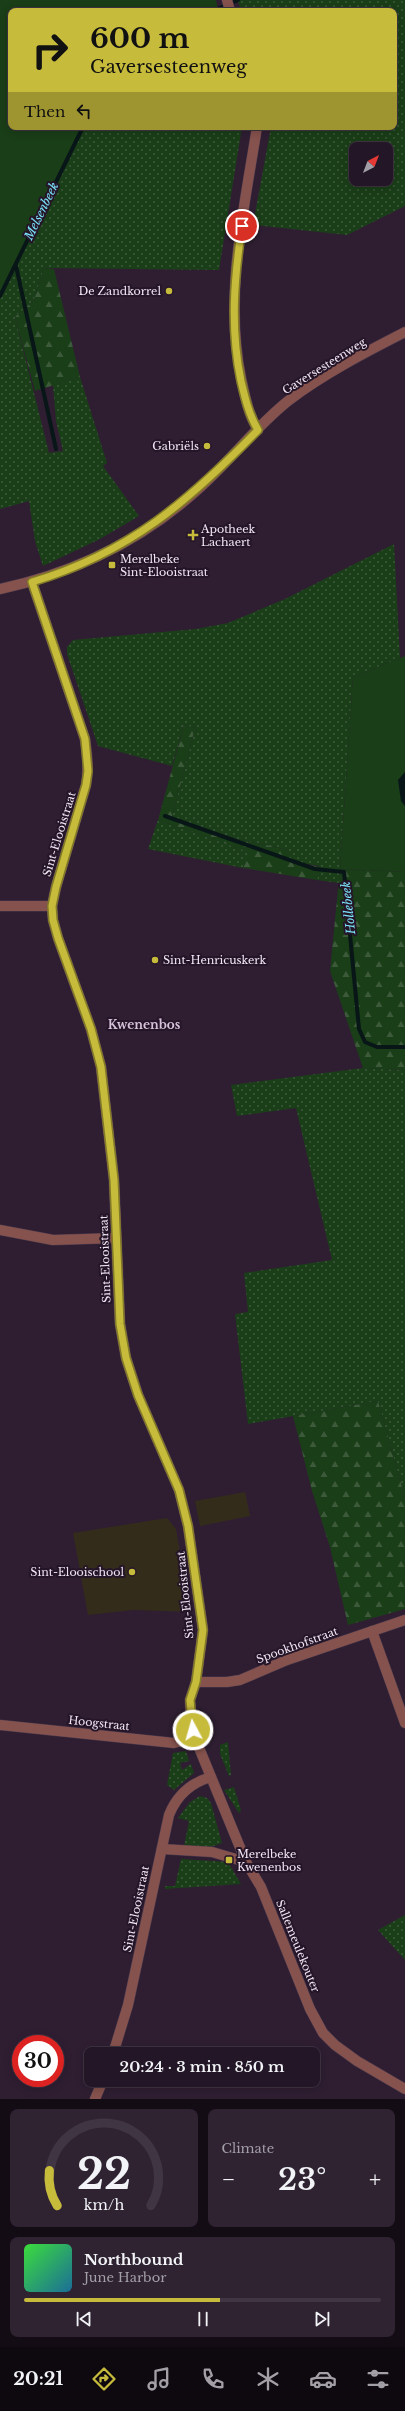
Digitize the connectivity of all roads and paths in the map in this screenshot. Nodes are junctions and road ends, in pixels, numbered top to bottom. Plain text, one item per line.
1 (257, 130) edge
2 (405, 332) edge
3 (258, 430) junction
4 (32, 582) junction
5 (0, 589) edge
6 (0, 906) edge
7 (52, 906) junction
8 (0, 1230) edge
9 (116, 1238) junction
10 (405, 1620) edge
11 (372, 1631) junction
12 (196, 1682) junction
13 (405, 1723) edge
14 (0, 1726) edge
15 (195, 1738) junction
16 (211, 1777) junction
17 (162, 1849) junction
18 (246, 1862) junction
19 (115, 2047) edge
20 (100, 2087) edge
21 (405, 2089) edge
22 (95, 2099) edge

1 - 3 street
2 - 3 street, Gaversesteenweg
3 - 4 street, Gaversesteenweg
4 - 5 street, Gaversesteenweg
4 - 7 street, Sint-Elooistraat
6 - 7 street
7 - 9 street, Sint-Elooistraat
8 - 9 street
9 - 12 street, Sint-Elooistraat
10 - 11 street, Spookhofstraat
11 - 12 street, Spookhofstraat
11 - 13 street
12 - 15 street, Sint-Elooistraat
14 - 15 street, Hoogstraat
15 - 16 street, Sint-Elooistraat
16 - 17 street, Sint-Elooistraat
16 - 18 street, Sallemeulekouter
17 - 18 street
17 - 19 street, Sint-Elooistraat
18 - 21 street, Sallemeulekouter
20 - 22 street

